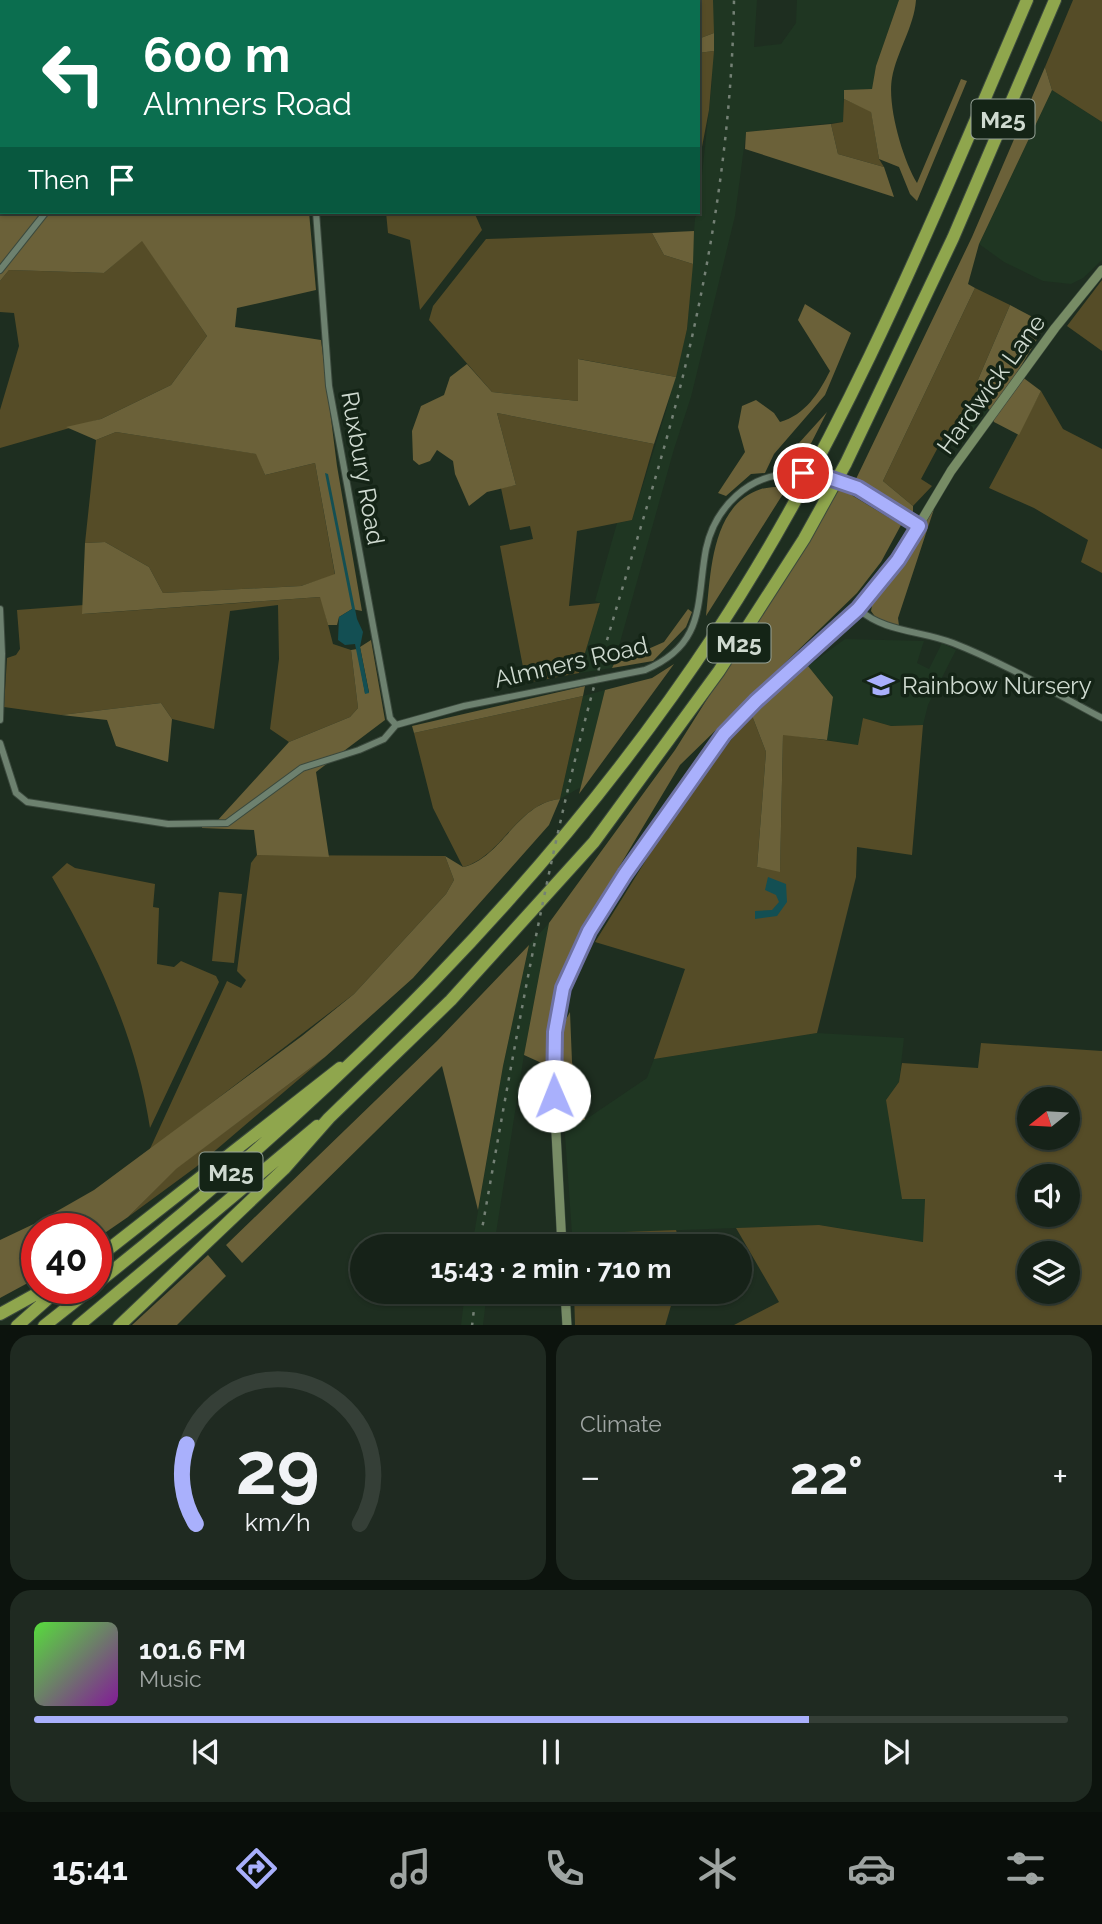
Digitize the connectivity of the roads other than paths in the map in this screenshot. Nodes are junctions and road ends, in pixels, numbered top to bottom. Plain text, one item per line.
1 (1027, 0) edge
2 (1055, 0) edge
3 (44, 214) edge
4 (316, 214) edge
5 (0, 270) edge
6 (1102, 270) edge
7 (919, 526) junction
8 (0, 609) edge
9 (858, 609) junction
10 (1102, 718) edge
11 (0, 719) edge
12 (396, 725) junction
13 (0, 743) edge
14 (361, 1055) junction
15 (329, 1118) junction
16 (561, 1234) edge
17 (112, 1246) edge
18 (112, 1271) edge
19 (21, 1302) edge
20 (41, 1304) edge
21 (71, 1304) edge
22 (565, 1304) edge
23 (0, 1314) edge
24 (17, 1325) edge
25 (44, 1325) edge
26 (78, 1325) edge
27 (119, 1325) edge
28 (566, 1325) edge

1 - 14 highway, M25
2 - 15 highway, M25
3 - 5 street
4 - 12 street, Ruxbury Road
6 - 7 street, Hardwick Lane
7 - 9 street, Hardwick Lane
7 - 12 street, Almners Road, bridge
8 - 11 street
9 - 10 street
9 - 16 street, Hardwick Lane
12 - 13 street
14 - 17 highway
14 - 18 highway, M25
15 - 26 highway, M25
15 - 27 highway
19 - 23 highway
20 - 24 highway
21 - 25 highway
22 - 28 street

